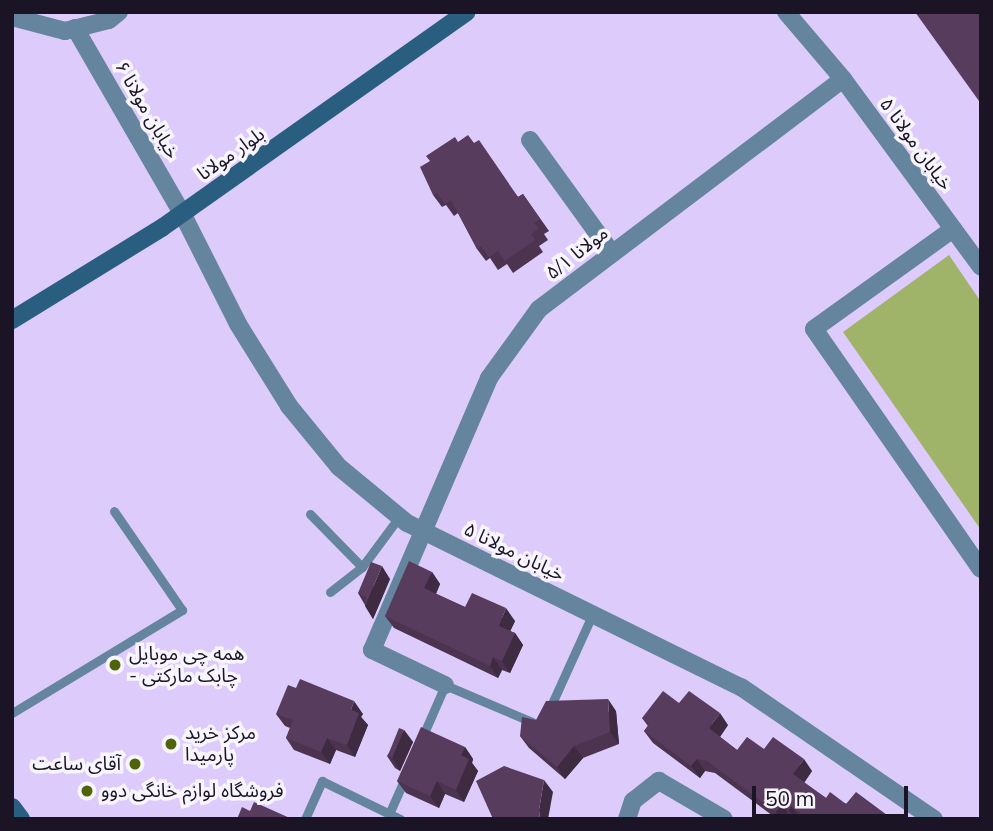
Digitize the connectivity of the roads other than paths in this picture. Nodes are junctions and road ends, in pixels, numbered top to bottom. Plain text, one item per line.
1 (119, 12) edge
2 (467, 12) edge
3 (786, 12) edge
4 (12, 17) edge
5 (75, 29) junction
6 (843, 79) junction
7 (530, 140) dead end
8 (182, 213) junction
9 (953, 229) junction
10 (611, 253) junction
11 (981, 267) edge
12 (12, 320) edge
13 (114, 511) dead end
14 (310, 514) dead end
15 (399, 517) junction
16 (421, 530) junction
17 (362, 567) junction
18 (981, 569) edge
19 (330, 592) dead end
20 (593, 613) junction
21 (445, 685) junction
22 (12, 713) edge
23 (415, 755) edge
24 (410, 767) edge
25 (12, 807) edge
26 (389, 814) junction
27 (20, 819) edge
28 (305, 819) edge
29 (400, 819) edge
30 (627, 819) edge
31 (724, 819) edge
32 (934, 819) edge

1 - 5 street
2 - 8 street, بلوار مولانا
3 - 6 street, خیابان مولانا ۵
4 - 5 street
5 - 8 street, خیابان مولانا ۶
6 - 9 street, خیابان مولانا ۵
6 - 10 street, مولانا ۵/۱
7 - 10 street
8 - 12 street, بلوار مولانا
8 - 15 street, خیابان مولانا ۵
9 - 11 street, خیابان مولانا ۵
9 - 18 street
10 - 16 street, مولانا ۵/۱
13 - 22 lane
14 - 17 lane
15 - 16 street, خیابان مولانا ۵
15 - 17 lane
16 - 20 street, خیابان مولانا ۵
16 - 21 street, مولانا ۵/۱
17 - 19 lane
20 - 21 lane
20 - 32 street, خیابان مولانا ۵
21 - 23 lane
24 - 26 lane
25 - 27 street
26 - 28 lane
26 - 29 lane
30 - 31 street

